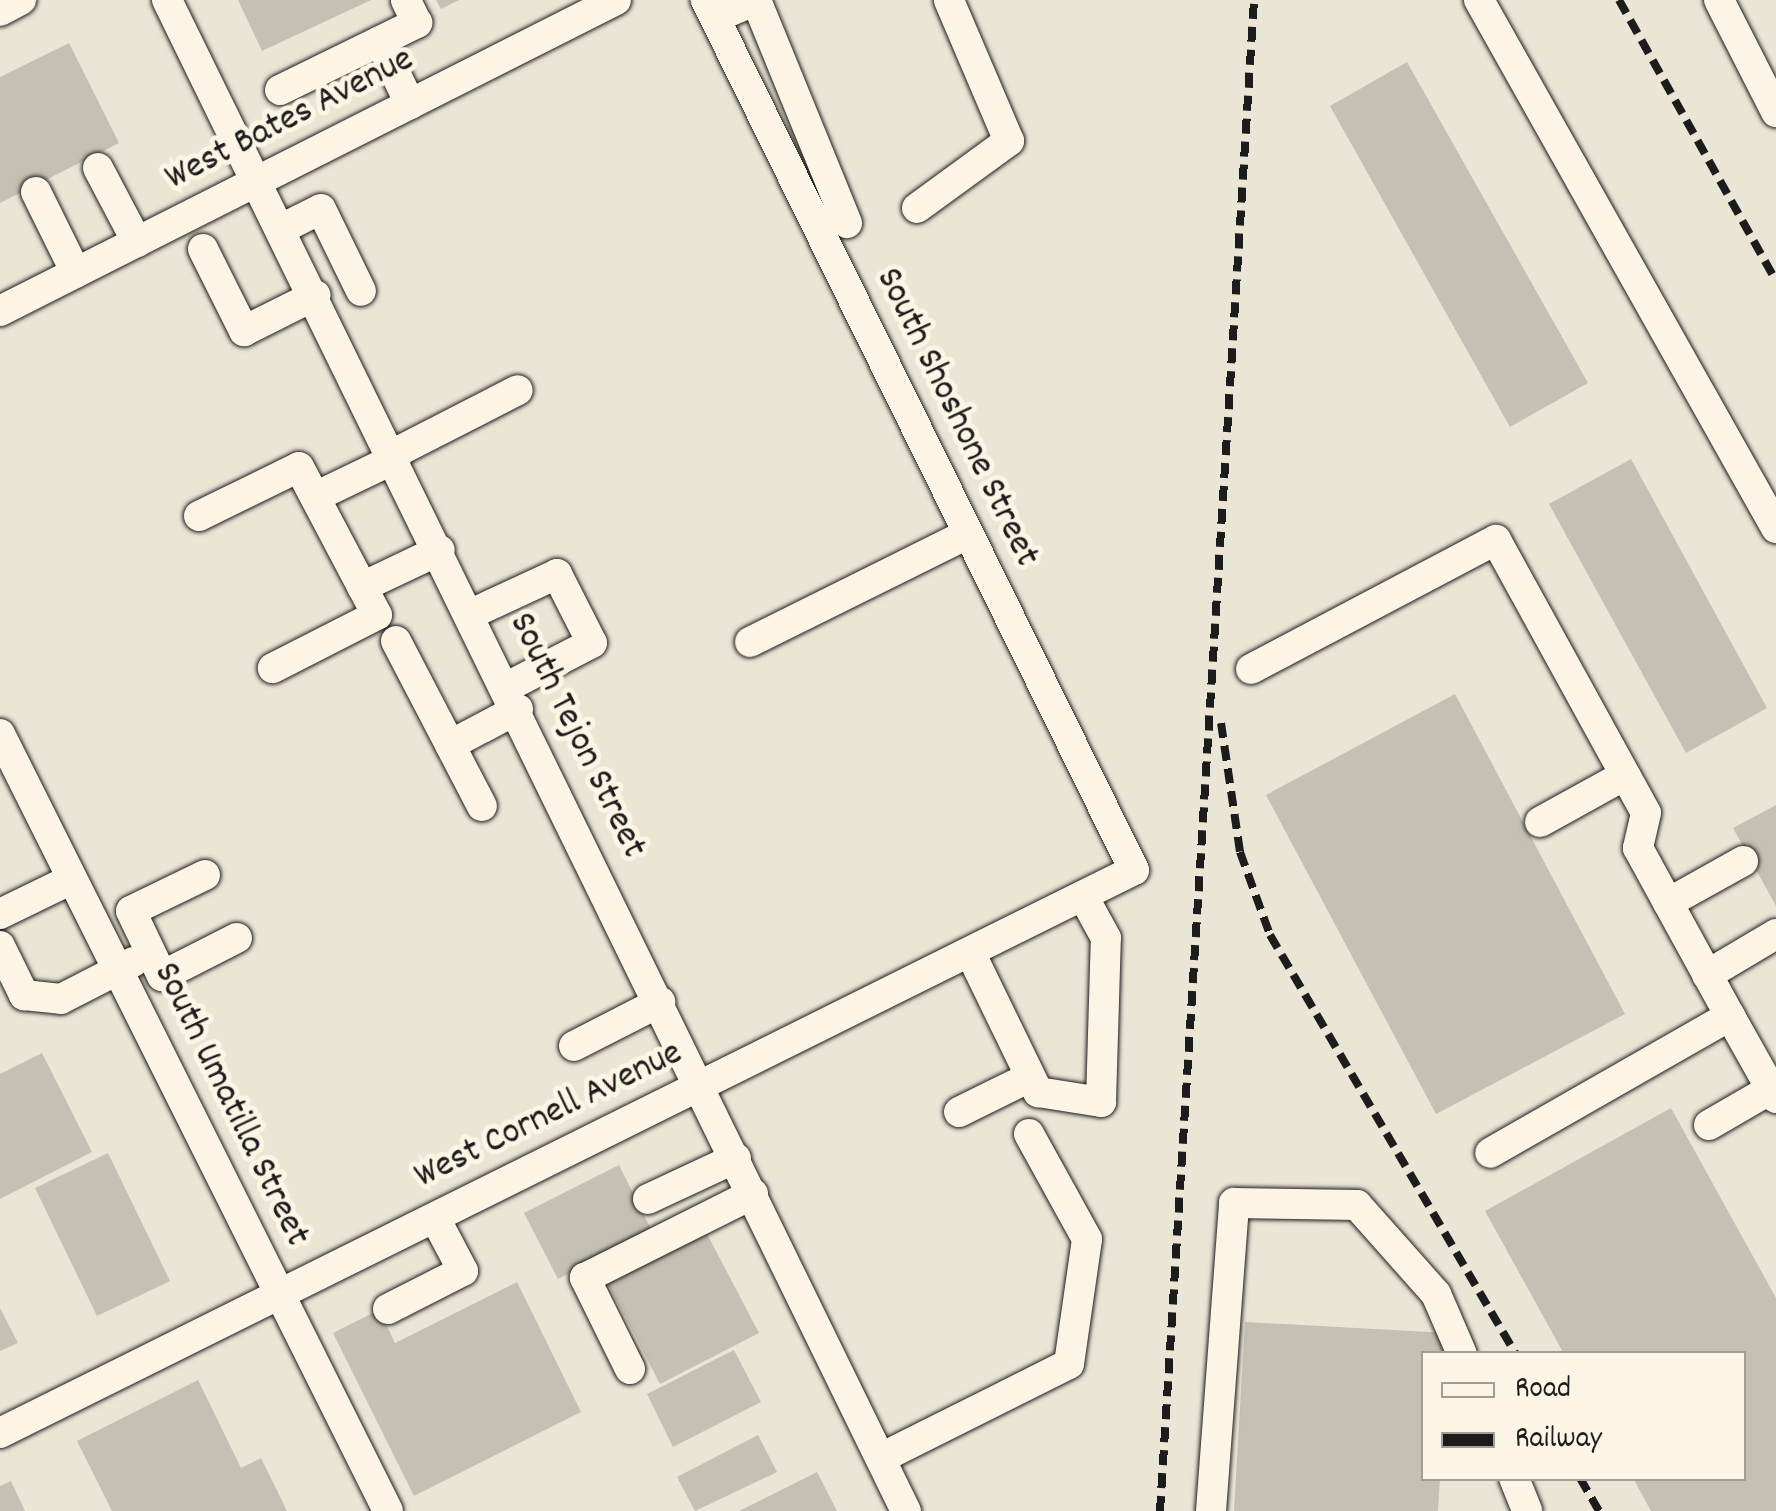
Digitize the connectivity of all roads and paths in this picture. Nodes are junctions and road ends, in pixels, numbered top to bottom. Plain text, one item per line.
1 (21, 0) edge
2 (167, 0) edge
3 (406, 0) edge
4 (616, 0) edge
5 (949, 0) edge
6 (1479, 0) edge
7 (1719, 0) edge
8 (710, 9) edge
9 (0, 10) edge
10 (380, 42) junction
11 (280, 90) dead end
12 (410, 104) junction
13 (1776, 112) edge
14 (98, 168) dead end
15 (260, 180) junction
16 (36, 192) dead end
17 (917, 208) dead end
18 (847, 223) dead end
19 (283, 228) junction
20 (137, 242) junction
21 (202, 248) dead end
22 (76, 273) junction
23 (360, 292) dead end
24 (316, 295) junction
25 (0, 311) edge
26 (518, 390) dead end
27 (394, 456) junction
28 (315, 497) junction
29 (199, 516) dead end
30 (1776, 528) edge
31 (968, 534) junction
32 (440, 550) junction
33 (362, 587) junction
34 (472, 614) junction
35 (396, 641) dead end
36 (750, 642) dead end
37 (272, 668) dead end
38 (1251, 669) dead end
39 (512, 698) junction
40 (0, 734) edge
41 (450, 745) junction
42 (1625, 775) junction
43 (482, 806) dead end
44 (1540, 822) dead end
45 (1743, 861) dead end
46 (1134, 870) joint
47 (204, 875) dead end
48 (72, 879) junction
49 (1083, 896) junction
50 (1668, 903) junction
51 (0, 914) edge
52 (1776, 934) edge
53 (237, 938) dead end
54 (0, 946) edge
55 (970, 952) junction
56 (150, 954) junction
57 (118, 970) junction
58 (1707, 975) junction
59 (660, 1002) junction
60 (1730, 1016) junction
61 (574, 1046) dead end
62 (1764, 1049) edge
63 (1030, 1077) junction
64 (701, 1086) junction
65 (1774, 1094) edge
66 (959, 1112) dead end
67 (1709, 1125) dead end
68 (1029, 1134) dead end
69 (1490, 1153) dead end
70 (736, 1158) junction
71 (753, 1194) junction
72 (648, 1200) dead end
73 (435, 1218) junction
74 (280, 1294) junction
75 (388, 1309) dead end
76 (1461, 1351) edge
77 (630, 1369) dead end
78 (0, 1434) edge
79 (881, 1458) junction
80 (1515, 1481) edge
81 (388, 1511) edge
82 (906, 1511) edge
83 (1211, 1511) edge
84 (1527, 1511) edge

1 - 9 street
2 - 15 street, South Tejon Street
3 - 10 street
4 - 12 street, West Bates Avenue
5 - 17 street
6 - 30 street
7 - 13 street
8 - 18 street
8 - 31 street, South Shoshone Street
10 - 11 street
10 - 12 street
12 - 15 street, West Bates Avenue
14 - 20 street
15 - 19 street, South Tejon Street
15 - 20 street, West Bates Avenue
16 - 22 street
19 - 23 street
19 - 24 street, South Tejon Street
20 - 22 street, West Bates Avenue
21 - 24 street
22 - 25 street, West Bates Avenue
24 - 27 street, South Tejon Street
26 - 27 street
27 - 28 street
27 - 32 street, South Tejon Street
28 - 29 street
28 - 33 street
31 - 36 street
31 - 46 street, South Shoshone Street
32 - 33 street
32 - 34 street, South Tejon Street
33 - 37 street
34 - 39 street, South Tejon Street
34 - 39 street
35 - 41 street
38 - 42 street
39 - 41 street
39 - 59 street, South Tejon Street
40 - 48 street, South Umatilla Street
41 - 43 street
42 - 44 street
42 - 50 street
45 - 50 street
46 - 49 street, West Cornell Avenue
47 - 56 street
48 - 51 street
48 - 57 street, South Umatilla Street
49 - 55 street, West Cornell Avenue
49 - 63 street
50 - 58 street
52 - 58 street
53 - 56 street
54 - 57 street
55 - 63 street
55 - 64 street, West Cornell Avenue
56 - 57 street
57 - 74 street, South Umatilla Street
58 - 60 street
59 - 61 street
59 - 64 street, South Tejon Street
60 - 62 street
60 - 69 street
62 - 65 street
63 - 66 street
64 - 70 street, South Tejon Street
64 - 73 street, West Cornell Avenue
65 - 67 street
68 - 79 street
70 - 71 street, South Tejon Street
70 - 72 street
71 - 77 street
71 - 79 street, South Tejon Street
73 - 74 street, West Cornell Avenue
73 - 75 street
74 - 78 street, West Cornell Avenue
74 - 81 street, South Umatilla Street
76 - 83 street
79 - 82 street, South Tejon Street
80 - 84 street

